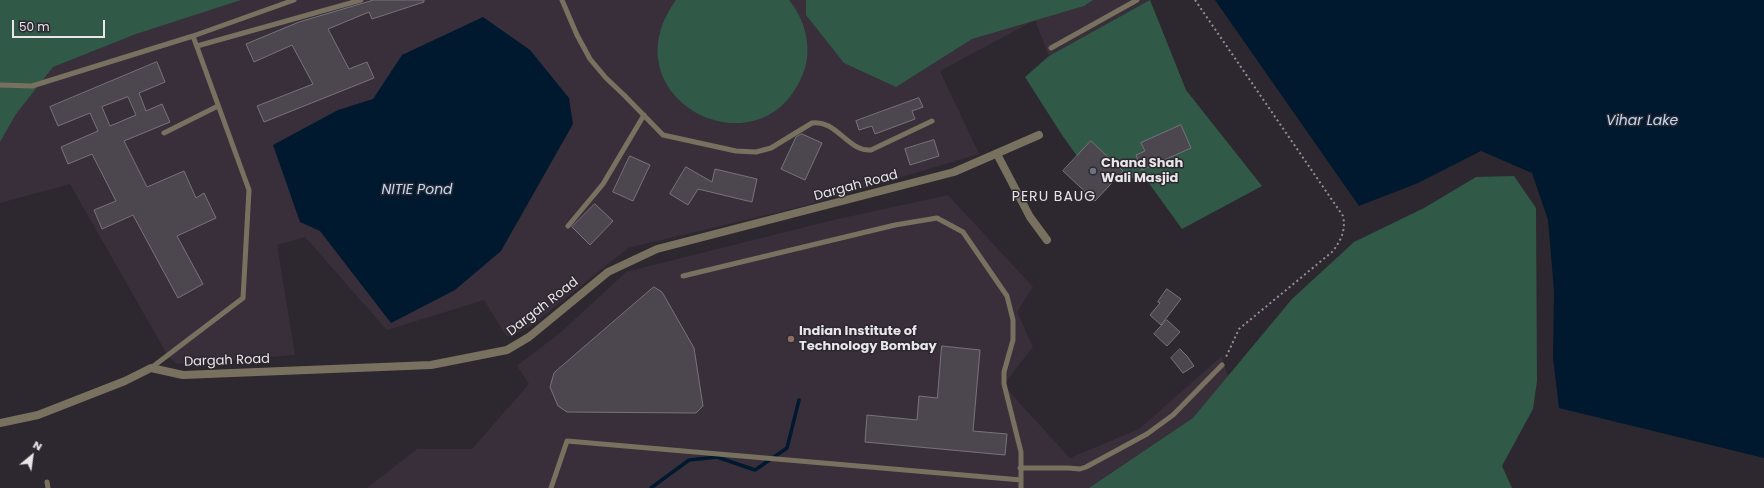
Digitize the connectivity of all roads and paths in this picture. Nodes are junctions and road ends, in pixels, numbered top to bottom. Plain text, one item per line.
1 (294, 0) edge
2 (361, 0) edge
3 (562, 0) edge
4 (1137, 0) edge
5 (1194, 0) edge
6 (193, 36) junction
7 (197, 46) junction
8 (1051, 48) dead end
9 (1, 87) edge
10 (218, 106) junction
11 (644, 115) junction
12 (932, 121) dead end
13 (164, 133) dead end
14 (1039, 135) dead end
15 (998, 154) junction
16 (568, 226) dead end
17 (1047, 240) dead end
18 (682, 276) dead end
19 (1222, 365) joint
20 (152, 368) junction
21 (0, 423) edge
22 (1020, 468) junction
23 (1021, 480) junction
24 (552, 488) edge
25 (1021, 488) edge

1 - 6 lane
2 - 7 lane
3 - 11 lane
4 - 8 lane
5 - 19 path
6 - 7 lane
6 - 9 lane
7 - 10 lane
10 - 13 lane
10 - 20 lane
11 - 12 lane
11 - 16 lane
14 - 15 street, Dargah Road
15 - 17 street
15 - 20 street, Dargah Road
18 - 22 lane
19 - 22 lane
20 - 21 street
22 - 23 lane
23 - 24 lane
23 - 25 lane

